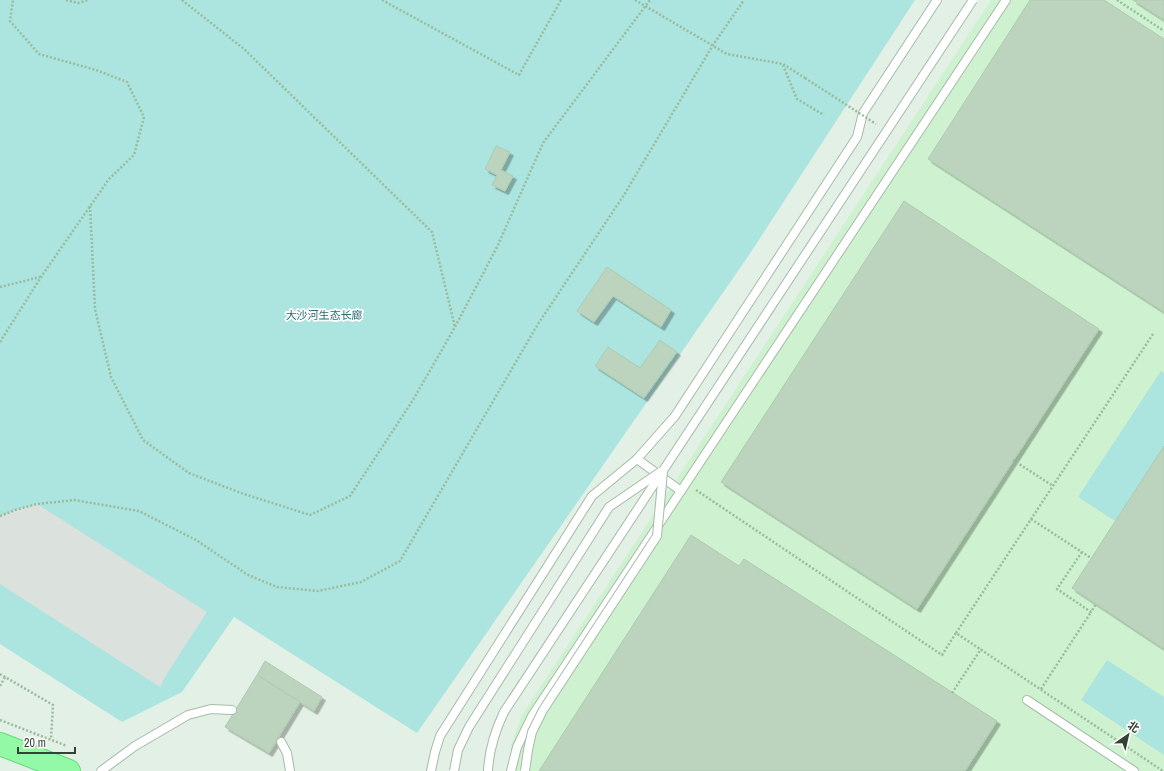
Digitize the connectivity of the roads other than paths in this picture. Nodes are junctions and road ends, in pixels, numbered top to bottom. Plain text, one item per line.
1 (938, 0) edge
2 (973, 0) edge
3 (1006, 0) edge
4 (637, 459) junction
5 (664, 469) junction
6 (681, 491) junction
7 (1027, 700) dead end
8 (232, 710) dead end
9 (281, 742) dead end
10 (0, 744) edge
11 (69, 771) edge
12 (101, 771) edge
13 (290, 771) edge
14 (431, 771) edge
15 (454, 771) edge
16 (488, 771) edge
17 (511, 771) edge
18 (525, 771) edge
19 (1134, 771) edge

1 - 4 lane
2 - 5 lane, bridge
3 - 6 lane
4 - 6 lane
4 - 14 lane
5 - 15 lane, bridge
5 - 16 lane, bridge
5 - 18 lane, bridge
6 - 17 lane
7 - 19 lane
8 - 12 lane
9 - 13 lane
10 - 11 main road

